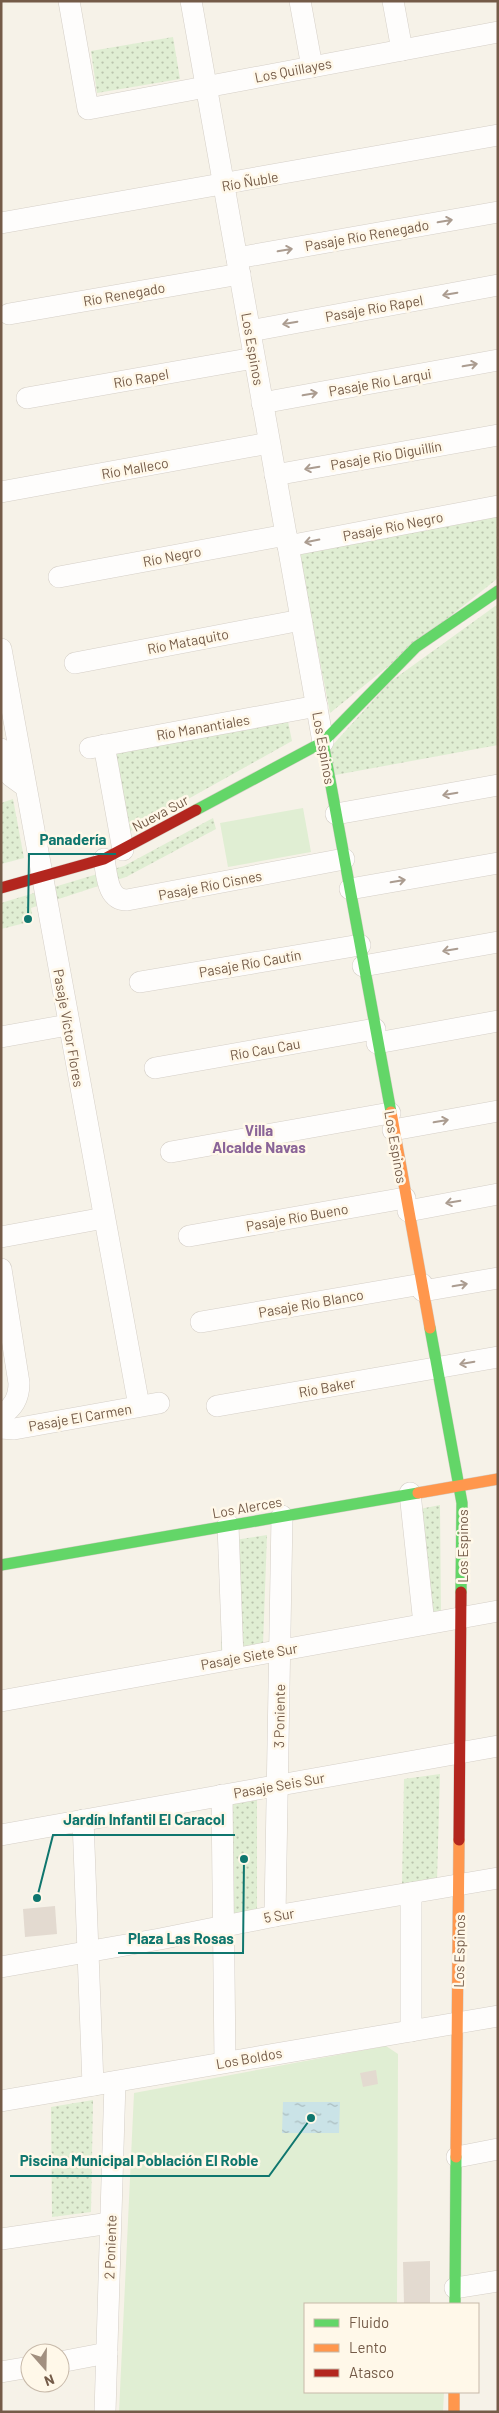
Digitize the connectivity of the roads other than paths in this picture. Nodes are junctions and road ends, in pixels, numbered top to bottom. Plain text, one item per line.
1 (69, 1) edge
2 (191, 1) edge
3 (300, 1) edge
4 (393, 1) edge
5 (498, 32) edge
6 (402, 50) junction
7 (312, 67) junction
8 (207, 87) junction
9 (498, 135) edge
10 (224, 185) junction
11 (498, 212) edge
12 (1, 224) edge
13 (238, 266) junction
14 (498, 285) edge
15 (9, 314) dead end
16 (250, 331) junction
17 (254, 358) junction
18 (498, 360) edge
19 (27, 398) dead end
20 (262, 403) junction
21 (498, 435) edge
22 (269, 443) junction
23 (275, 475) junction
24 (1, 492) edge
25 (498, 506) edge
26 (287, 540) junction
27 (59, 577) dead end
28 (498, 591) edge
29 (301, 620) junction
30 (1, 649) edge
31 (75, 663) dead end
32 (317, 706) junction
33 (323, 742) junction
34 (96, 746) joint
35 (1, 750) edge
36 (25, 784) junction
37 (498, 785) edge
38 (336, 814) junction
39 (114, 854) junction
40 (344, 859) junction
41 (498, 863) edge
42 (41, 878) junction
43 (1, 888) edge
44 (350, 889) junction
45 (498, 942) edge
46 (360, 945) junction
47 (363, 966) junction
48 (140, 982) dead end
49 (498, 1021) edge
50 (68, 1025) junction
51 (376, 1036) junction
52 (1, 1037) edge
53 (154, 1068) dead end
54 (498, 1111) edge
55 (392, 1122) junction
56 (171, 1152) dead end
57 (498, 1194) edge
58 (407, 1204) junction
59 (104, 1218) junction
60 (189, 1236) dead end
61 (1, 1237) edge
62 (2, 1278) edge
63 (498, 1278) edge
64 (422, 1288) junction
65 (201, 1322) dead end
66 (498, 1357) edge
67 (437, 1368) junction
68 (10, 1385) edge
69 (159, 1403) dead end
70 (139, 1406) junction
71 (217, 1406) dead end
72 (1, 1416) edge
73 (1, 1428) edge
74 (498, 1479) edge
75 (460, 1485) junction
76 (410, 1493) junction
77 (282, 1516) junction
78 (228, 1525) junction
79 (1, 1565) edge
80 (498, 1611) edge
81 (462, 1617) junction
82 (424, 1624) junction
83 (280, 1651) junction
84 (233, 1659) junction
85 (1, 1701) edge
86 (498, 1746) edge
87 (460, 1752) junction
88 (278, 1785) junction
89 (222, 1795) junction
90 (83, 1820) junction
91 (1, 1835) edge
92 (498, 1878) edge
93 (459, 1884) junction
94 (411, 1893) junction
95 (275, 1916) junction
96 (222, 1925) junction
97 (88, 1952) junction
98 (1, 1967) edge
99 (498, 2016) edge
100 (458, 2023) junction
101 (411, 2031) junction
102 (225, 2062) junction
103 (114, 2082) junction
104 (92, 2085) junction
105 (1, 2101) edge
106 (498, 2149) edge
107 (457, 2157) junction
108 (110, 2223) junction
109 (1, 2240) edge
110 (498, 2281) edge
111 (455, 2296) edge
112 (107, 2354) junction
113 (70, 2360) edge
114 (20, 2369) edge
115 (1, 2372) edge
116 (454, 2393) edge
117 (105, 2412) edge
118 (454, 2412) edge

1 - 8 street, Los Quillayes
2 - 8 street, Los Espinos
3 - 7 street
4 - 6 street
5 - 6 street, Los Quillayes
6 - 7 street, Los Quillayes
7 - 8 street, Los Quillayes
8 - 10 street, Los Espinos
9 - 10 street, Río Ñuble
10 - 12 street, Río Ñuble
10 - 13 street, Los Espinos
13 -> 11 street, Pasaje Río Renegado
13 - 15 street, Río Renegado
13 - 16 street, Los Espinos
14 -> 16 street, Pasaje Río Rapel
16 - 17 street, Los Espinos
17 - 19 street, Río Rapel
17 - 20 street, Los Espinos
20 -> 18 street, Pasaje Río Larqui
20 - 22 street, Los Espinos
21 -> 23 street, Pasaje Río Diguillín
22 - 23 street, Los Espinos
22 - 24 street, Río Malleco
23 - 26 street, Los Espinos
25 -> 26 street, Pasaje Río Negro
26 - 27 street, Río Negro
26 - 29 street, Los Espinos
28 - 33 street, Nueva Sur
29 - 31 street, Río Mataquito
29 - 32 street, Los Espinos
30 - 36 street, Pasaje Víctor Flores
32 - 33 street, Los Espinos
32 - 34 street, Río Manantiales
33 - 38 street, Los Espinos
33 - 39 street, Nueva Sur
34 - 39 street, Pasaje Río Cisnes
35 - 36 street
36 - 42 street, Pasaje Víctor Flores
37 -> 38 street
38 - 40 street, Los Espinos
39 - 40 street, Pasaje Río Cisnes
39 - 42 street, Nueva Sur
40 - 44 street, Los Espinos
44 -> 41 street
42 - 43 street, Nueva Sur
42 - 50 street, Pasaje Víctor Flores
44 - 46 street, Los Espinos
45 -> 47 street
46 - 47 street, Los Espinos
46 - 48 street, Pasaje Río Cautín
47 - 51 street, Los Espinos
49 - 51 street, Río Cau Cau
50 - 52 street
50 - 59 street, Pasaje Víctor Flores
51 - 53 street, Río Cau Cau
51 - 55 street, Los Espinos
55 -> 54 street
55 - 56 street
55 - 58 street, Los Espinos
57 -> 58 street, Pasaje Río Bueno
58 - 60 street, Pasaje Río Bueno
58 - 64 street, Los Espinos
59 - 61 street
59 - 70 street, Pasaje Víctor Flores
62 - 68 street
64 -> 63 street, Pasaje Río Blanco
64 - 65 street, Pasaje Río Blanco
64 - 67 street, Los Espinos
66 -> 67 street, Río Baker
67 - 71 street, Río Baker
67 - 75 street, Los Espinos
68 - 72 street
69 - 70 street, Pasaje El Carmen
70 - 73 street, Pasaje El Carmen
74 - 75 street, Los Alerces
75 - 76 street, Los Alerces
75 - 81 street, Los Espinos
76 - 77 street, Los Alerces
76 - 82 street
77 - 78 street, Los Alerces
77 - 83 street, 3 Poniente
78 - 79 street, Los Alerces
78 - 84 street
80 - 81 street, Pasaje Siete Sur
81 - 82 street, Pasaje Siete Sur
81 - 87 street, Los Espinos
82 - 83 street, Pasaje Siete Sur
83 - 84 street, Pasaje Siete Sur
83 - 88 street, 3 Poniente
84 - 85 street, Pasaje Siete Sur
86 - 87 street, Pasaje Seis Sur
87 - 88 street, Pasaje Seis Sur
87 - 93 street, Los Espinos
88 - 89 street, Pasaje Seis Sur
88 - 95 street, 3 Poniente
89 - 90 street, Pasaje Seis Sur
89 - 96 street
90 - 91 street, Pasaje Seis Sur
90 - 97 street
92 - 93 street, 5 Sur
93 - 94 street, 5 Sur
93 - 100 street, Los Espinos
94 - 95 street, 5 Sur
94 - 101 street
95 - 96 street, 5 Sur
96 - 97 street, 5 Sur
96 - 102 street
97 - 98 street, 5 Sur
97 - 104 street
99 - 100 street, Los Boldos
100 - 101 street, Los Boldos
100 - 107 street, Los Espinos
101 - 102 street, Los Boldos
102 - 103 street, Los Boldos
103 - 104 street, Los Boldos
103 - 108 street, 2 Poniente
104 - 105 street, Los Boldos
106 - 107 street
107 - 111 street, Los Espinos
108 - 109 street
108 - 112 street, 2 Poniente
110 - 111 street
112 - 113 street
112 - 117 street, 2 Poniente
114 - 115 street
116 - 118 street

